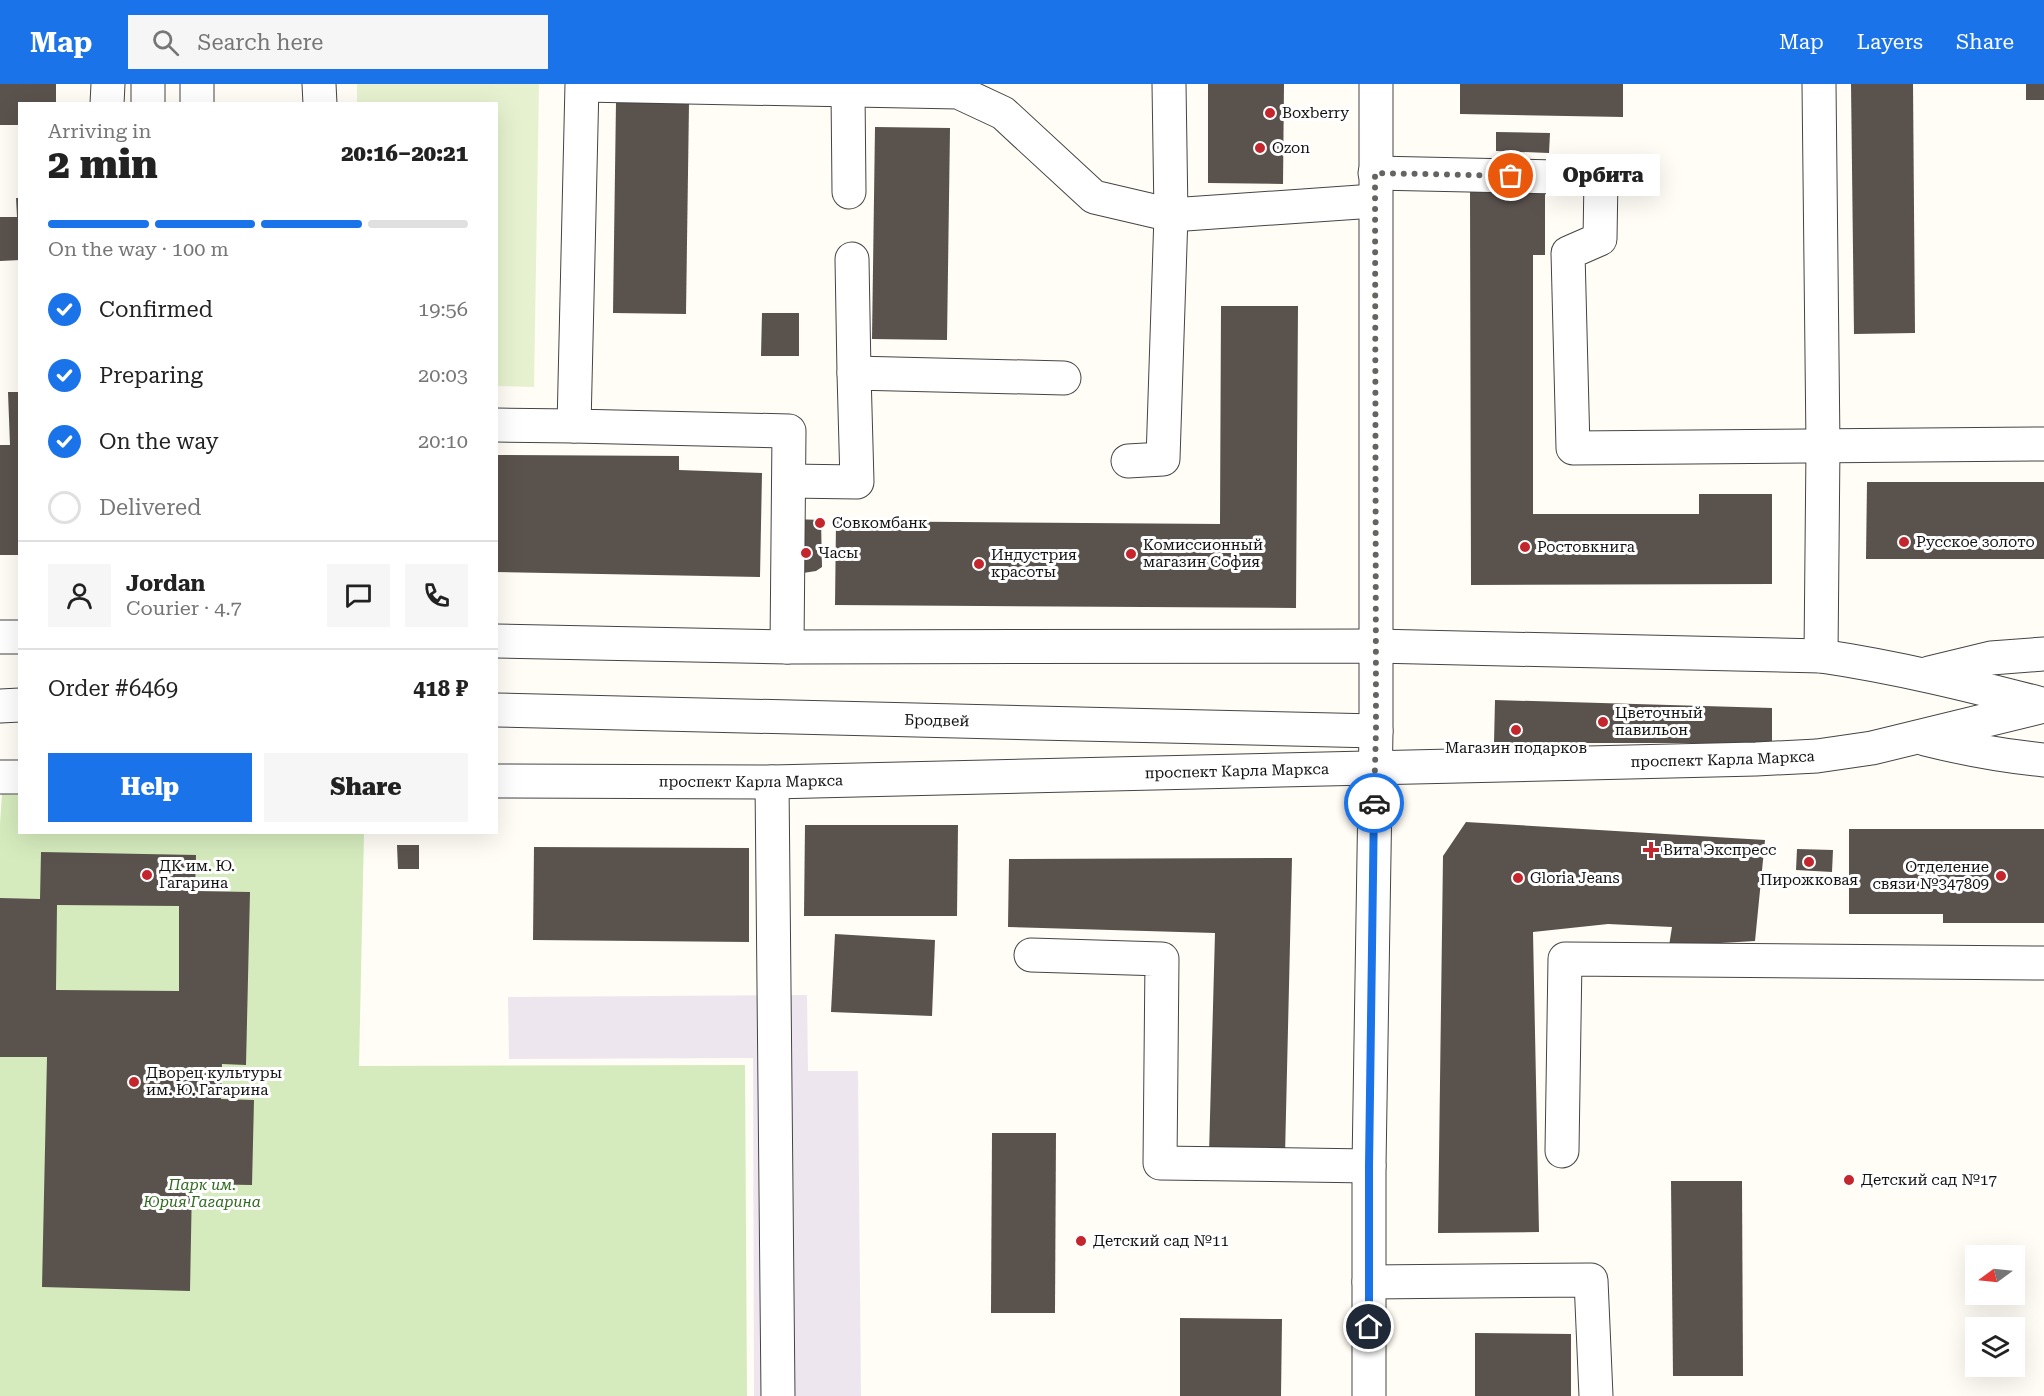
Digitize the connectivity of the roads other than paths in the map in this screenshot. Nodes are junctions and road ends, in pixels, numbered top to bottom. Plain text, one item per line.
1 (108, 84) edge
2 (148, 84) edge
3 (197, 84) edge
4 (319, 84) edge
5 (1169, 84) edge
6 (1376, 84) edge
7 (1819, 84) edge
8 (582, 85) edge
9 (848, 91) junction
10 (107, 102) edge
11 (148, 102) edge
12 (197, 102) edge
13 (320, 102) edge
14 (1375, 187) junction
15 (849, 192) dead end
16 (1171, 215) junction
17 (852, 259) dead end
18 (854, 373) junction
19 (1064, 378) dead end
20 (498, 425) edge
21 (574, 426) junction
22 (2044, 444) edge
23 (1823, 446) junction
24 (1128, 460) dead end
25 (789, 482) junction
26 (0, 637) edge
27 (18, 637) edge
28 (498, 641) edge
29 (1375, 646) junction
30 (787, 647) junction
31 (2044, 654) edge
32 (1821, 656) junction
33 (1924, 674) junction
34 (18, 705) edge
35 (0, 706) edge
36 (2044, 706) edge
37 (498, 710) edge
38 (1376, 730) junction
39 (1920, 737) junction
40 (2044, 760) edge
41 (1374, 768) junction
42 (0, 777) edge
43 (18, 777) edge
44 (498, 781) edge
45 (772, 782) junction
46 (1031, 955) dead end
47 (2044, 963) edge
48 (1562, 1151) dead end
49 (1369, 1166) junction
50 (1369, 1282) junction
51 (778, 1396) edge
52 (1369, 1396) edge
53 (1596, 1396) edge

1 - 10 street
2 - 11 street
3 - 12 street
4 - 13 street
5 - 16 street
6 - 14 street
7 - 23 street
8 - 9 street
8 - 21 street
9 - 15 street
9 - 16 street
14 - 16 street
14 - 23 street
14 - 29 street
16 - 24 street
17 - 18 street
18 - 19 street
18 - 25 street
20 - 21 street
21 - 25 street
22 - 23 street
23 - 32 street
25 - 30 street
26 - 27 street
28 - 30 street, проспект Карла Маркса
29 - 30 street, проспект Карла Маркса
29 - 32 street, проспект Карла Маркса
29 - 38 street
31 - 33 street
32 - 33 street, проспект Карла Маркса
33 - 36 street, проспект Карла Маркса
34 - 35 street
36 - 39 street, проспект Карла Маркса
37 - 38 street, Бродвей
38 - 41 street
39 - 40 street
39 - 41 street, проспект Карла Маркса
41 - 45 street, проспект Карла Маркса
41 - 49 street
42 - 43 street
44 - 45 street, проспект Карла Маркса
45 - 51 street
46 - 49 street
47 - 48 street
49 - 50 street
50 - 52 street
50 - 53 street

